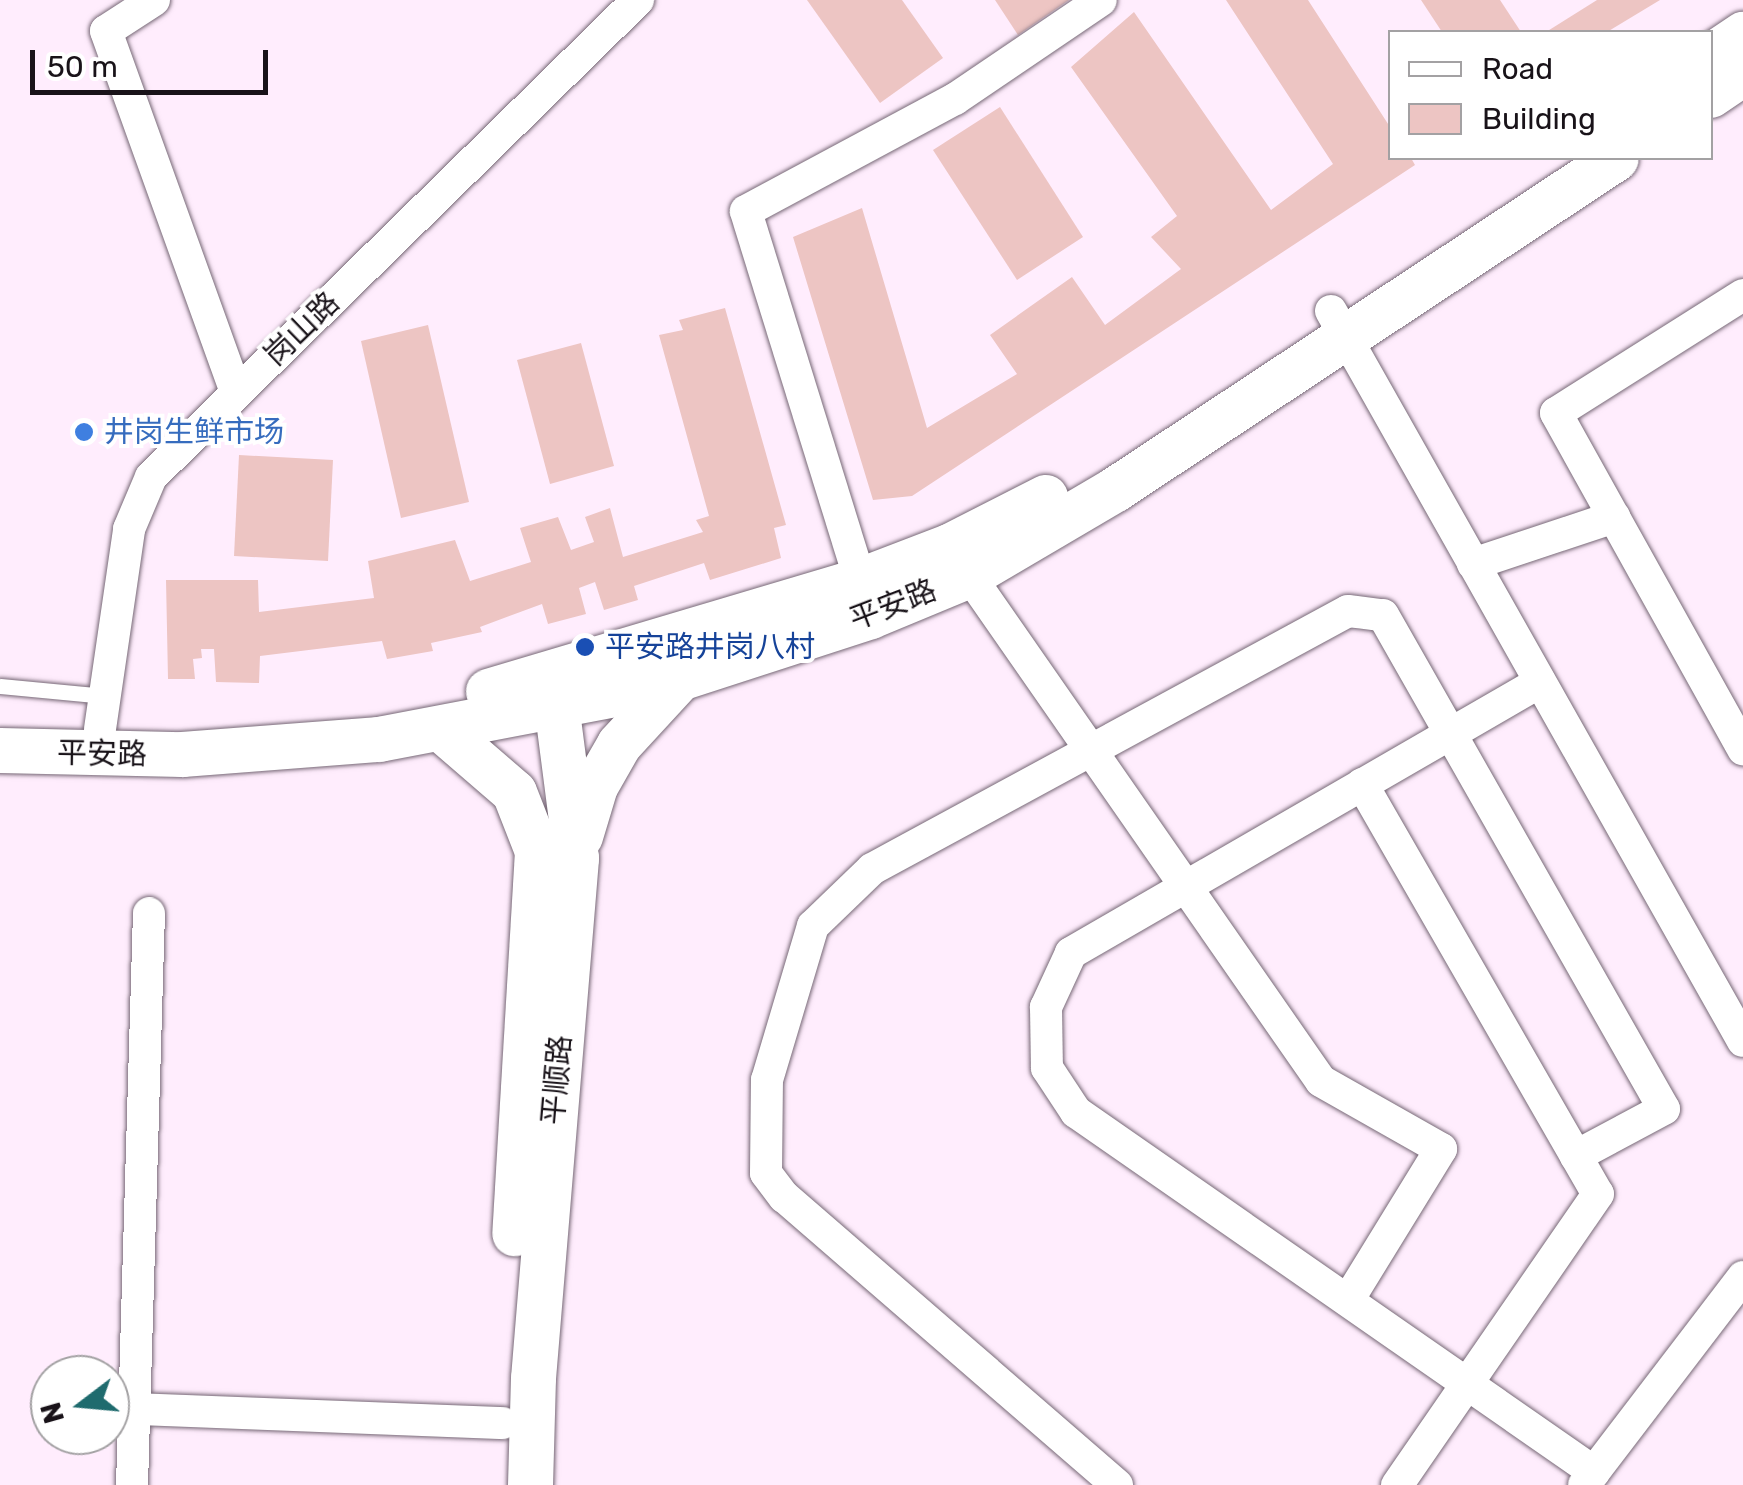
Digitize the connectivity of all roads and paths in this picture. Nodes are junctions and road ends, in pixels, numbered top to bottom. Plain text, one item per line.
1 (154, 0) edge
2 (638, 0) edge
3 (1100, 0) edge
4 (1743, 34) edge
5 (1713, 54) edge
6 (1743, 73) edge
7 (1713, 93) edge
8 (1557, 160) edge
9 (1613, 160) edge
10 (1743, 295) edge
11 (1338, 323) junction
12 (236, 393) junction
13 (1614, 517) junction
14 (1473, 564) junction
15 (969, 575) junction
16 (860, 580) junction
17 (680, 678) junction
18 (1540, 682) junction
19 (0, 686) edge
20 (555, 692) junction
21 (103, 712) junction
22 (0, 728) edge
23 (441, 729) junction
24 (1449, 734) junction
25 (1743, 749) edge
26 (0, 750) edge
27 (1090, 752) junction
28 (1362, 784) junction
29 (576, 858) junction
30 (1184, 888) junction
31 (149, 914) dead end
32 (1743, 1041) edge
33 (1576, 1156) junction
34 (1743, 1277) edge
35 (1348, 1300) junction
36 (1467, 1383) junction
37 (136, 1409) junction
38 (502, 1423) junction
39 (1589, 1478) edge
40 (132, 1485) edge
41 (502, 1485) edge
42 (530, 1485) edge
43 (1117, 1485) edge
44 (1397, 1485) edge

1 - 12 street
2 - 12 street, 岗山路
3 - 16 street
4 - 5 main road
6 - 7 main road
8 - 11 main road, 平安路
9 - 11 main road, 平安路
10 - 13 street
11 - 14 street
11 - 15 main road, 平安路
11 - 16 main road, 平安路
12 - 21 street, 岗山路
13 - 14 street
13 - 25 street
14 - 18 street
15 - 17 main road, 平安路
15 - 27 street
16 - 20 main road, 平安路
17 - 20 main road, 平安路
17 - 29 main road
18 - 24 street
18 - 32 street
19 - 21 lane
20 - 21 main road, 平安路
20 - 23 main road, 平安路
20 - 29 main road, 平顺路
21 - 22 main road, 平安路
23 - 26 main road, 平安路
23 - 38 main road, 平顺路
24 - 27 street
24 - 28 street
24 - 33 street
27 - 30 street
27 - 43 street
28 - 30 street
28 - 33 street
29 - 42 main road, 平顺路
30 - 35 street
30 - 35 street
31 - 37 street
33 - 36 street
34 - 39 street
35 - 36 street
36 - 39 street
36 - 44 street
37 - 38 street
37 - 40 street
38 - 41 main road, 平顺路

